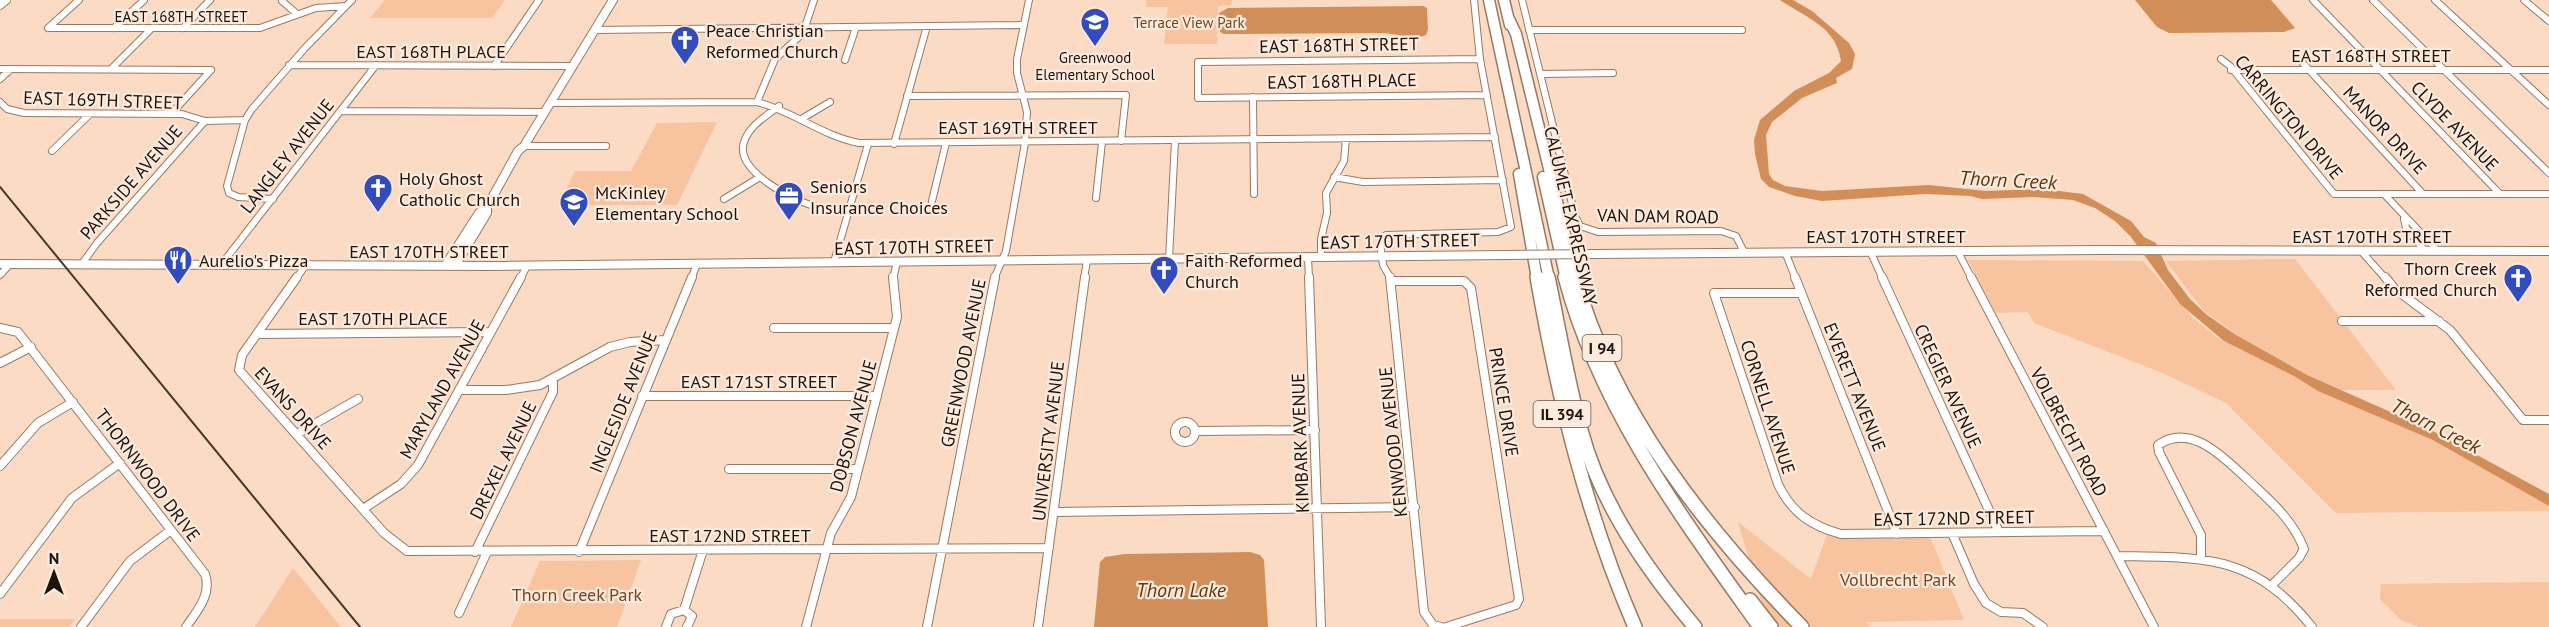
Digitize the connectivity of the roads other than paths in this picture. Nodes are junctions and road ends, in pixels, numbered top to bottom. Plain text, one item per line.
1 (6, 0) edge
2 (79, 0) edge
3 (144, 0) edge
4 (210, 0) edge
5 (352, 0) edge
6 (539, 0) edge
7 (613, 0) edge
8 (814, 0) edge
9 (1029, 0) edge
10 (1474, 0) edge
11 (1489, 0) edge
12 (1504, 0) edge
13 (1522, 0) edge
14 (2313, 0) edge
15 (2373, 0) edge
16 (2435, 0) edge
17 (2524, 0) edge
18 (282, 1) edge
19 (0, 6) edge
20 (346, 6) junction
21 (297, 14) junction
22 (1508, 17) junction
23 (2549, 21) edge
24 (1023, 25) junction
25 (927, 26) junction
26 (856, 27) junction
27 (114, 28) junction
28 (152, 28) junction
29 (183, 28) junction
30 (805, 28) junction
31 (595, 30) junction
32 (1529, 30) junction
33 (1742, 30) dead end
34 (1480, 59) junction
35 (2221, 59) dead end
36 (844, 60) dead end
37 (2300, 60) dead end
38 (1502, 63) junction
39 (289, 65) junction
40 (376, 65) junction
41 (494, 66) junction
42 (572, 66) junction
43 (0, 69) edge
44 (11, 69) junction
45 (111, 69) junction
46 (2231, 70) junction
47 (2309, 70) junction
48 (2380, 70) junction
49 (2443, 70) junction
50 (2511, 70) junction
51 (2549, 70) edge
52 (1613, 73) dead end
53 (1541, 74) junction
54 (0, 79) edge
55 (1487, 95) junction
56 (907, 96) junction
57 (1023, 96) junction
58 (1253, 97) junction
59 (1198, 98) joint
60 (0, 102) edge
61 (757, 102) junction
62 (830, 102) dead end
63 (550, 103) junction
64 (2549, 105) edge
65 (778, 106) junction
66 (341, 111) junction
67 (544, 112) junction
68 (90, 114) junction
69 (171, 114) junction
70 (803, 118) junction
71 (245, 120) junction
72 (205, 121) junction
73 (1495, 137) junction
74 (1346, 139) junction
75 (1254, 140) junction
76 (1121, 141) junction
77 (1175, 141) junction
78 (1102, 142) junction
79 (946, 143) junction
80 (1025, 143) junction
81 (868, 144) junction
82 (894, 144) junction
83 (524, 146) junction
84 (606, 146) dead end
85 (52, 151) dead end
86 (2549, 173) edge
87 (760, 177) junction
88 (1334, 177) junction
89 (1503, 180) junction
90 (1254, 194) dead end
91 (2384, 194) junction
92 (2423, 194) junction
93 (2499, 194) junction
94 (2549, 194) edge
95 (1096, 198) dead end
96 (273, 199) junction
97 (724, 199) dead end
98 (932, 201) dead end
99 (487, 207) junction
100 (849, 211) junction
101 (2404, 219) junction
102 (1957, 250) junction
103 (1870, 251) junction
104 (2361, 251) junction
105 (2426, 251) junction
106 (2438, 251) junction
107 (2549, 251) edge
108 (1744, 252) junction
109 (1785, 252) junction
110 (1381, 256) junction
111 (1308, 257) junction
112 (1321, 257) junction
113 (1169, 259) junction
114 (1087, 260) junction
115 (1001, 261) junction
116 (834, 262) junction
117 (897, 262) junction
118 (0, 264) edge
119 (10, 264) junction
120 (697, 264) junction
121 (81, 265) junction
122 (221, 265) junction
123 (304, 266) junction
124 (445, 266) junction
125 (455, 266) junction
126 (527, 266) junction
127 (0, 276) edge
128 (1392, 281) junction
129 (1801, 293) junction
130 (2342, 321) dead end
131 (2439, 321) junction
132 (0, 328) edge
133 (774, 328) dead end
134 (894, 328) junction
135 (490, 332) junction
136 (257, 334) junction
137 (665, 340) junction
138 (31, 347) junction
139 (0, 363) edge
140 (553, 381) junction
141 (460, 390) junction
142 (642, 396) junction
143 (877, 396) junction
144 (358, 399) dead end
145 (73, 402) junction
146 (2549, 420) edge
147 (1315, 430) junction
148 (1197, 431) dead end
149 (297, 434) junction
150 (120, 463) junction
151 (0, 466) edge
152 (858, 469) junction
153 (729, 470) dead end
154 (1670, 502) junction
155 (1415, 507) junction
156 (363, 509) junction
157 (1317, 509) junction
158 (1054, 512) junction
159 (1807, 522) joint
160 (171, 530) junction
161 (2104, 531) junction
162 (1999, 532) junction
163 (1952, 533) junction
164 (1897, 534) junction
165 (1049, 548) junction
166 (942, 549) junction
167 (703, 550) junction
168 (827, 550) junction
169 (412, 552) joint
170 (475, 552) junction
171 (487, 552) junction
172 (579, 552) junction
173 (2117, 556) junction
174 (2201, 558) junction
175 (2273, 584) junction
176 (0, 594) edge
177 (684, 610) junction
178 (459, 613) dead end
179 (1638, 624) edge
180 (1693, 624) edge
181 (1437, 626) edge
182 (81, 627) edge
183 (186, 627) edge
184 (666, 627) edge
185 (687, 627) edge
186 (806, 627) edge
187 (927, 627) edge
188 (1038, 627) edge
189 (1321, 627) edge
190 (1446, 627) edge
191 (1760, 627) edge
192 (1771, 627) edge
193 (1802, 627) edge
194 (2043, 627) edge
195 (2154, 627) edge
196 (2312, 627) edge

1 - 19 street
2 - 27 street, EAST 168TH STREET
3 - 27 street
4 - 29 street
5 - 20 street
6 - 41 street
7 - 31 street
8 - 30 street
9 - 24 street, GREENWOOD AVENUE
10 - 34 street
11 - 38 highway, I 94
12 - 22 highway, I 94
13 - 32 street, VAN DAM ROAD
14 - 48 street, CLYDE AVENUE
15 - 49 street
16 - 50 street
17 - 23 street
18 - 21 street
20 - 21 street, EAST 168TH STREET
20 - 39 street
21 - 29 street, EAST 168TH STREET
22 - 154 highway, CALUMET EXPRESSWAY / IL 394
22 - 193 highway, I 94
24 - 25 street
24 - 57 street, GREENWOOD AVENUE
25 - 26 street
25 - 56 street
26 - 30 street
26 - 36 street
27 - 28 street, EAST 168TH STREET
28 - 29 street, EAST 168TH STREET
28 - 45 street
30 - 31 street
30 - 61 street
31 - 42 street
32 - 33 street
32 - 53 street, VAN DAM ROAD
34 - 55 street
34 - 59 street, EAST 168TH STREET
35 - 46 street, CARRINGTON DRIVE
37 - 47 street, MANOR DRIVE
38 - 179 highway, IL 394
38 - 180 highway, I 94
39 - 40 street, EAST 168TH PLACE
39 - 71 street
40 - 41 street, EAST 168TH PLACE
40 - 66 street, LANGLEY AVENUE
41 - 42 street, EAST 168TH PLACE
42 - 63 street
43 - 44 street
44 - 45 street
44 - 54 street, EAST 169TH STREET
45 - 69 street, PARKSIDE AVENUE
46 - 47 street, EAST 168TH STREET
46 - 91 street, CARRINGTON DRIVE
47 - 48 street, EAST 168TH STREET
47 - 92 street, MANOR DRIVE
48 - 49 street, EAST 168TH STREET
48 - 93 street, CLYDE AVENUE
49 - 50 street, EAST 168TH STREET
49 - 86 street
50 - 51 street, EAST 168TH STREET
50 - 64 street
52 - 53 street
53 - 108 street, VAN DAM ROAD
55 - 58 street, EAST 168TH PLACE
55 - 73 street
56 - 57 street
56 - 82 street
57 - 76 street
57 - 80 street, GREENWOOD AVENUE
58 - 59 street, EAST 168TH PLACE
58 - 75 street
60 - 68 street, EAST 169TH STREET
61 - 63 street, EAST 169TH STREET
61 - 65 street, EAST 169TH STREET
62 - 70 street
63 - 67 street
65 - 70 street, EAST 169TH STREET
65 - 87 street
66 - 67 street
66 - 96 street, LANGLEY AVENUE
67 - 83 street
68 - 69 street, EAST 169TH STREET
68 - 85 street
69 - 72 street, EAST 169TH STREET
70 - 81 street, EAST 169TH STREET
71 - 72 street, EAST 169TH STREET
71 - 96 street
72 - 121 street, PARKSIDE AVENUE
73 - 74 street, EAST 169TH STREET
73 - 89 street
74 - 75 street, EAST 169TH STREET
74 - 88 street
75 - 77 street, EAST 169TH STREET
75 - 90 street
76 - 77 street, EAST 169TH STREET
76 - 78 street, EAST 169TH STREET
77 - 113 street
78 - 80 street, EAST 169TH STREET
78 - 95 street
79 - 80 street, EAST 169TH STREET
79 - 82 street, EAST 169TH STREET
79 - 98 street
80 - 115 street, GREENWOOD AVENUE
81 - 82 street, EAST 169TH STREET
81 - 100 street
83 - 84 street
83 - 99 street
87 - 97 street
87 - 100 street
88 - 89 street
88 - 112 street
89 - 110 street
91 - 92 street
91 - 101 street
92 - 93 street
93 - 94 street
96 - 122 street, LANGLEY AVENUE
99 - 124 street
99 - 125 street
100 - 116 street
101 - 105 street
101 - 106 street
102 - 103 street, EAST 170TH STREET
102 - 104 street, EAST 170TH STREET
102 - 161 street, VOLBRECHT ROAD
103 - 109 street, EAST 170TH STREET
103 - 162 street, CREGIER AVENUE
104 - 105 street, EAST 170TH STREET
104 - 131 street
105 - 106 street, EAST 170TH STREET
106 - 107 street, EAST 170TH STREET
108 - 109 street, EAST 170TH STREET
108 - 110 street, EAST 170TH STREET, bridge
109 - 129 street, EVERETT AVENUE
110 - 112 street, EAST 170TH STREET
110 - 128 street, KENWOOD AVENUE
111 - 112 street, EAST 170TH STREET
111 - 113 street, EAST 170TH STREET
111 - 147 street, KIMBARK AVENUE
113 - 114 street, EAST 170TH STREET
114 - 115 street, EAST 170TH STREET
114 - 158 street, UNIVERSITY AVENUE
115 - 117 street, EAST 170TH STREET
115 - 166 street, GREENWOOD AVENUE
116 - 117 street, EAST 170TH STREET
116 - 120 street, EAST 170TH STREET
117 - 134 street, DOBSON AVENUE
118 - 119 street, EAST 170TH STREET
119 - 121 street, EAST 170TH STREET
119 - 127 street
120 - 126 street, EAST 170TH STREET
120 - 137 street, INGLESIDE AVENUE
121 - 122 street, EAST 170TH STREET
122 - 123 street, EAST 170TH STREET
123 - 124 street, EAST 170TH STREET
123 - 136 street, EVANS DRIVE
124 - 125 street, EAST 170TH STREET
125 - 126 street, EAST 170TH STREET
126 - 135 street, MARYLAND AVENUE
128 - 155 street, KENWOOD AVENUE
128 - 190 street, PRINCE DRIVE
129 - 159 street, CORNELL AVENUE
129 - 164 street, EVERETT AVENUE
130 - 131 street
131 - 146 street
132 - 138 street
133 - 134 street
134 - 143 street, DOBSON AVENUE
135 - 136 street, EAST 170TH PLACE
135 - 141 street, MARYLAND AVENUE
136 - 149 street, EVANS DRIVE
137 - 140 street
137 - 142 street, INGLESIDE AVENUE
138 - 139 street
138 - 145 street, THORNWOOD DRIVE
140 - 141 street
140 - 170 street, DREXEL AVENUE
141 - 156 street, MARYLAND AVENUE
142 - 143 street, EAST 171ST STREET
142 - 172 street, INGLESIDE AVENUE
143 - 152 street, DOBSON AVENUE
144 - 149 street
145 - 150 street, THORNWOOD DRIVE
145 - 151 street
147 - 148 street
147 - 157 street, KIMBARK AVENUE
149 - 156 street, EVANS DRIVE
150 - 160 street, THORNWOOD DRIVE
150 - 176 street
152 - 153 street
152 - 168 street, DOBSON AVENUE
154 - 191 highway, CALUMET EXPRESSWAY / IL 394
154 - 192 highway
155 - 157 street
155 - 181 street, KENWOOD AVENUE
156 - 169 street, EVANS DRIVE
157 - 158 street
157 - 189 street, KIMBARK AVENUE
158 - 165 street, UNIVERSITY AVENUE
159 - 164 street, EAST 172ND STREET
160 - 182 street
160 - 183 street, THORNWOOD DRIVE
161 - 162 street, EAST 172ND STREET
161 - 173 street, VOLBRECHT ROAD
162 - 163 street, EAST 172ND STREET
163 - 164 street, EAST 172ND STREET
163 - 194 street
165 - 166 street, EAST 172ND STREET
165 - 188 street, UNIVERSITY AVENUE
166 - 168 street, EAST 172ND STREET
166 - 187 street, GREENWOOD AVENUE
167 - 168 street, EAST 172ND STREET
167 - 172 street, EAST 172ND STREET
167 - 177 street
168 - 186 street, DOBSON AVENUE
169 - 170 street, EAST 172ND STREET
170 - 171 street, EAST 172ND STREET
171 - 172 street, EAST 172ND STREET
171 - 178 street
173 - 174 street
173 - 195 street, VOLBRECHT ROAD
174 - 175 street
174 - 175 street
175 - 196 street
177 - 184 street
177 - 185 street

